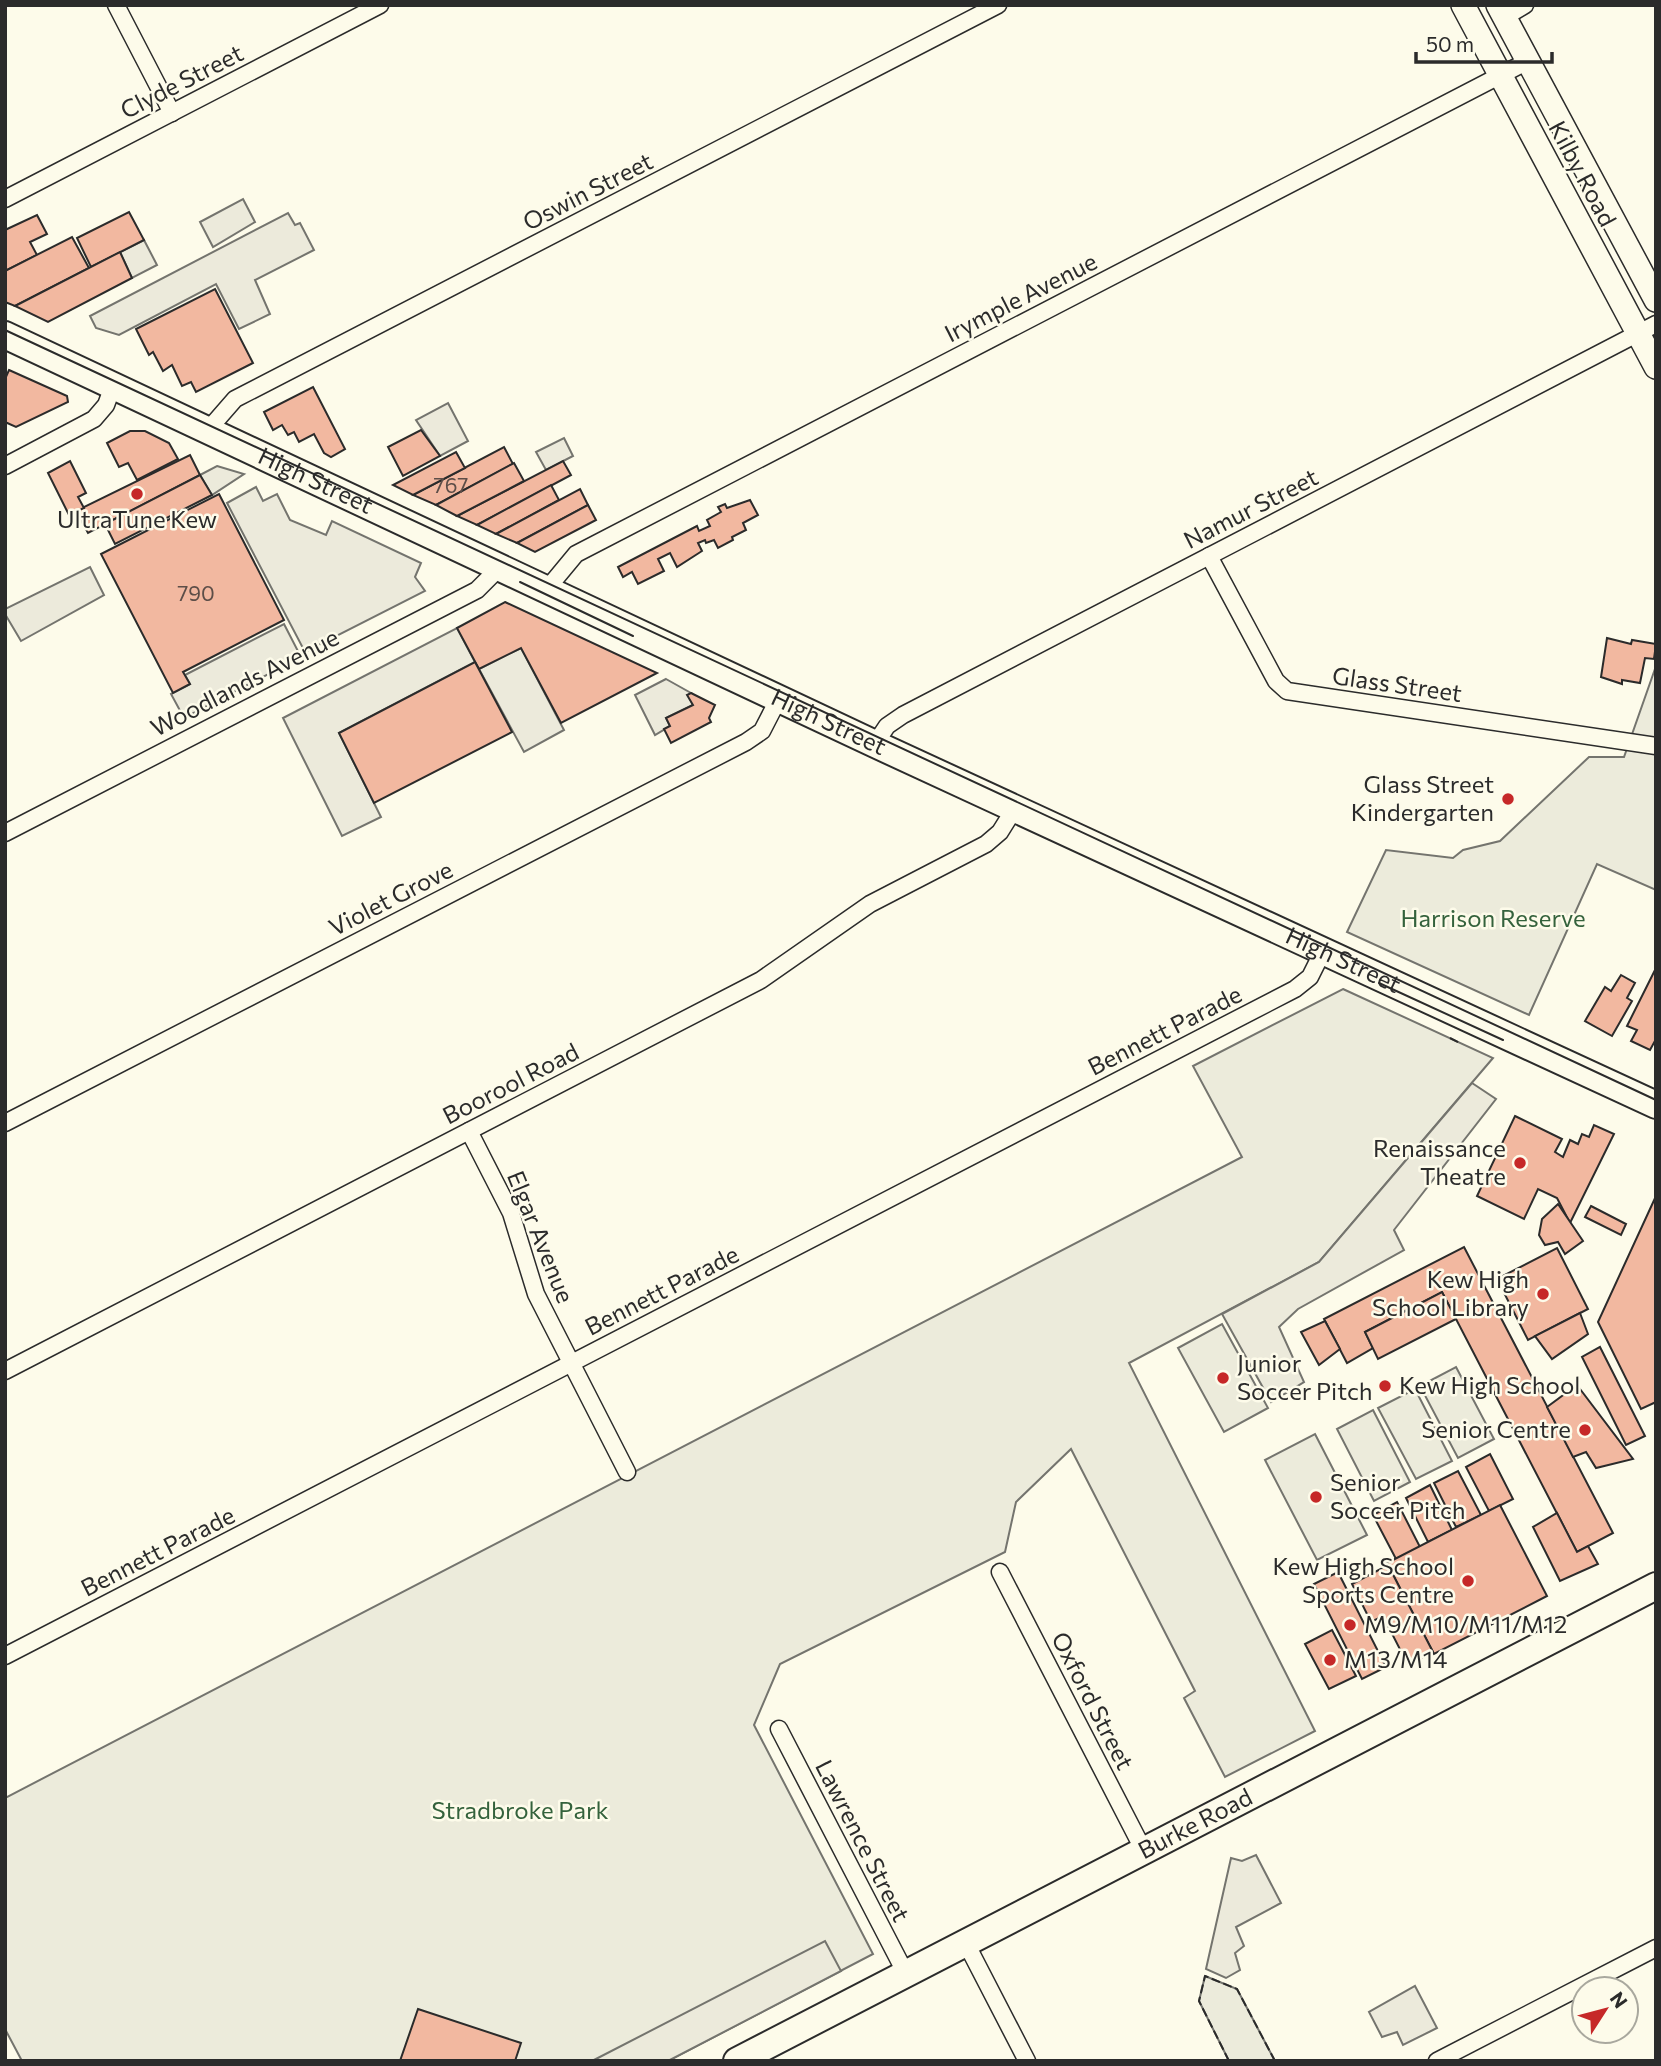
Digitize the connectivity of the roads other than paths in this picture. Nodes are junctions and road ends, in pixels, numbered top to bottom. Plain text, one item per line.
1 (116, 5) edge
2 (380, 5) edge
3 (998, 5) edge
4 (1463, 5) edge
5 (1525, 5) edge
6 (1501, 11) edge
7 (1528, 61) junction
8 (1500, 76) junction
9 (172, 113) junction
10 (5, 199) edge
11 (1656, 300) edge
12 (1647, 329) edge
13 (5, 335) edge
14 (1656, 367) edge
15 (113, 386) junction
16 (208, 430) junction
17 (5, 466) edge
18 (1209, 556) junction
19 (500, 567) junction
20 (547, 589) junction
21 (779, 698) junction
22 (875, 744) junction
23 (1656, 747) edge
24 (1015, 808) junction
25 (5, 833) edge
26 (1324, 951) junction
27 (1656, 1105) edge
28 (5, 1123) edge
29 (469, 1130) junction
30 (571, 1364) junction
31 (5, 1371) edge
32 (627, 1472) dead end
33 (1000, 1572) dead end
34 (1656, 1586) edge
35 (5, 1656) edge
36 (779, 1729) dead end
37 (1144, 1851) junction
38 (966, 1943) junction
39 (1656, 1948) edge
40 (906, 1974) junction
41 (737, 2061) edge
42 (1027, 2061) edge
43 (1437, 2061) edge

1 - 9 street
2 - 9 street, Clyde Street
3 - 16 street, Oswin Street
4 - 8 street, Kilby Road
5 - 6 street
6 - 7 street, Kilby Road
7 - 8 street, Irymple Avenue
7 - 11 street, Kilby Road
8 - 12 street, Kilby Road
8 - 20 street, Irymple Avenue
9 - 10 street, Clyde Street
12 - 14 street, Kilby Road
12 - 18 street, Namur Street
13 - 15 main road, High Street
15 - 16 main road, High Street
15 - 17 street
16 - 19 main road, High Street
18 - 22 street, Namur Street
18 - 23 street, Glass Street
19 - 20 main road, High Street
19 - 25 street, Woodlands Avenue
20 - 21 main road, High Street
21 - 22 main road, High Street
21 - 28 street, Violet Grove
22 - 24 main road, High Street
24 - 26 main road, High Street
24 - 29 street, Boorool Road
26 - 27 main road, High Street
26 - 30 street, Bennett Parade
29 - 30 street, Elgar Avenue
29 - 31 street, Boorool Road
30 - 32 street, Elgar Avenue
30 - 35 street, Bennett Parade
33 - 37 street, Oxford Street
34 - 37 main road, Burke Road
36 - 40 street, Lawrence Street
37 - 38 main road, Burke Road
38 - 40 main road, Burke Road
38 - 42 street
39 - 43 street
40 - 41 main road, Burke Road

